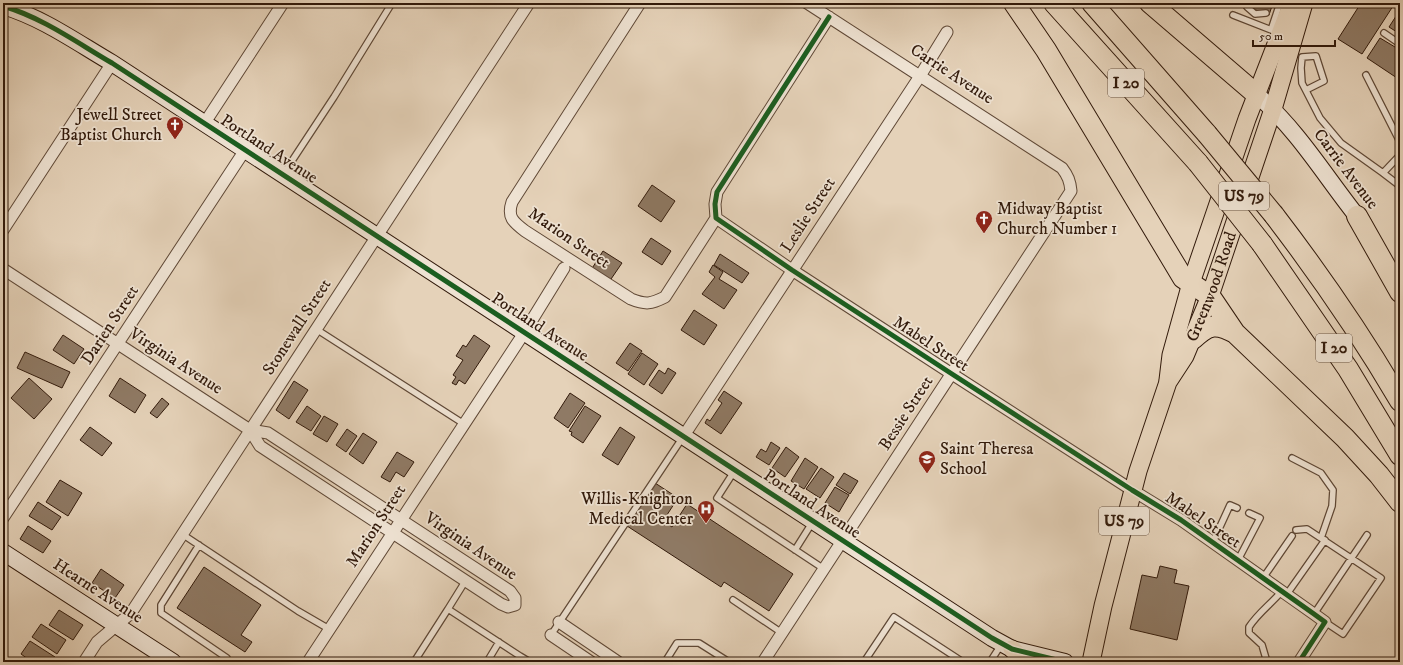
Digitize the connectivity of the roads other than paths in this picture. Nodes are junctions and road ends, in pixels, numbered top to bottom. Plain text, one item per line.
1 (283, 3) edge
2 (392, 3) edge
3 (529, 3) edge
4 (640, 3) edge
5 (807, 3) edge
6 (1014, 3) edge
7 (1054, 3) edge
8 (1092, 3) edge
9 (1150, 3) edge
10 (1280, 3) edge
11 (1292, 3) edge
12 (1304, 3) edge
13 (3, 6) edge
14 (1247, 7) dead end
15 (1255, 12) junction
16 (1266, 13) dead end
17 (1233, 15) dead end
18 (829, 17) junction
19 (1252, 22) junction
20 (1275, 31) junction
21 (947, 32) dead end
22 (1384, 33) dead end
23 (1400, 44) edge
24 (112, 63) junction
25 (1366, 75) dead end
26 (920, 76) junction
27 (1306, 90) junction
28 (1256, 94) junction
29 (1273, 109) junction
30 (204, 124) junction
31 (1400, 142) edge
32 (245, 150) junction
33 (1400, 155) edge
34 (1383, 173) junction
35 (282, 175) junction
36 (1070, 182) joint
37 (1400, 186) edge
38 (1357, 216) junction
39 (716, 218) junction
40 (3, 230) edge
41 (377, 236) junction
42 (564, 268) dead end
43 (3, 269) edge
44 (792, 270) junction
45 (1400, 272) edge
46 (1191, 283) junction
47 (1400, 292) edge
48 (1210, 296) junction
49 (316, 329) junction
50 (524, 333) junction
51 (1235, 333) junction
52 (1193, 339) junction
53 (118, 344) junction
54 (952, 374) junction
55 (1168, 382) junction
56 (1400, 401) edge
57 (464, 424) junction
58 (250, 430) junction
59 (683, 437) junction
60 (1400, 455) edge
61 (1292, 458) dead end
62 (735, 470) junction
63 (1132, 490) junction
64 (1400, 502) edge
65 (1237, 508) dead end
66 (1249, 513) dead end
67 (3, 518) edge
68 (401, 519) junction
69 (813, 522) junction
70 (1296, 530) dead end
71 (392, 532) junction
72 (182, 534) junction
73 (1367, 535) dead end
74 (1292, 536) dead end
75 (1323, 539) junction
76 (842, 541) junction
77 (1213, 542) junction
78 (199, 545) junction
79 (795, 550) junction
80 (3, 552) edge
81 (1351, 558) junction
82 (1238, 560) junction
83 (824, 569) junction
84 (1263, 578) junction
85 (466, 580) junction
86 (1285, 593) junction
87 (733, 600) dead end
88 (448, 609) junction
89 (1314, 614) junction
90 (559, 622) junction
91 (1325, 622) junction
92 (116, 625) junction
93 (329, 629) junction
94 (782, 633) junction
95 (551, 636) joint
96 (499, 642) junction
97 (1007, 646) junction
98 (520, 656) junction
99 (84, 662) edge
100 (173, 662) edge
101 (228, 662) edge
102 (308, 662) edge
103 (414, 662) edge
104 (487, 662) edge
105 (517, 662) edge
106 (530, 662) edge
107 (591, 662) edge
108 (618, 662) edge
109 (665, 662) edge
110 (729, 662) edge
111 (763, 662) edge
112 (864, 662) edge
113 (963, 662) edge
114 (990, 662) edge
115 (1026, 662) edge
116 (1066, 662) edge
117 (1091, 662) edge
118 (1267, 662) edge
119 (1299, 662) edge

1 - 30 street
2 - 35 lane
3 - 41 street, Stonewall Street
4 - 39 street, Marion Street
5 - 18 street, Carrie Avenue
6 - 46 highway
7 - 60 highway, I 20, bridge
8 - 56 highway, I 20, bridge
9 - 28 highway
10 - 20 lane
11 - 20 main road, Greenwood Road / US 79
12 - 29 main road, Greenwood Road / US 79
13 - 24 street, Portland Avenue
14 - 15 lane
15 - 16 lane
15 - 19 lane
17 - 19 lane
18 - 26 street, Carrie Avenue
18 - 39 street
19 - 20 lane
20 - 28 main road, Greenwood Road / US 79
21 - 26 street, Leslie Street
22 - 23 lane
24 - 30 street, Portland Avenue
24 - 40 street
25 - 31 lane
26 - 36 street, Carrie Avenue
26 - 44 street, Leslie Street
27 - 27 lane
27 - 34 lane
28 - 29 street, Carrie Avenue
28 - 46 main road, Greenwood Road / US 79
29 - 38 street, Carrie Avenue
29 - 48 main road, Greenwood Road / US 79
30 - 32 street, Portland Avenue
32 - 35 street, Portland Avenue
32 - 53 street, Darien Street
33 - 34 lane
34 - 37 lane
35 - 41 street, Portland Avenue
36 - 54 street, Bessie Street
38 - 45 street, Carrie Avenue
38 - 47 highway
39 - 44 street, Mabel Street
41 - 49 street, Stonewall Street
41 - 50 street, Portland Avenue
42 - 50 street, Marion Street
43 - 53 street, Virginia Avenue
44 - 54 street, Mabel Street
44 - 59 street, Leslie Street
46 - 48 highway
46 - 55 main road, Greenwood Road / US 79
48 - 51 highway
48 - 52 main road, Greenwood Road / US 79
49 - 57 lane
49 - 58 street, Stonewall Street
50 - 57 street, Marion Street
50 - 59 street, Portland Avenue
51 - 52 highway
51 - 64 highway
52 - 55 main road, Greenwood Road / US 79
53 - 58 street, Virginia Avenue
53 - 67 street, Darien Street
54 - 63 street, Mabel Street
54 - 76 street, Bessie Street
55 - 63 main road, Greenwood Road / US 79
57 - 68 street, Marion Street
58 - 68 street, Virginia Avenue
58 - 71 street, Virginia Avenue
58 - 72 street, Stonewall Street
59 - 62 street, Portland Avenue
59 - 90 lane
61 - 75 lane
62 - 69 street, Portland Avenue
62 - 79 lane
63 - 77 street, Mabel Street
63 - 117 main road, Greenwood Road / US 79
65 - 77 lane
66 - 82 lane
68 - 71 street, Marion Street
68 - 85 street, Virginia Avenue
69 - 76 street, Portland Avenue
69 - 79 lane
70 - 75 lane
71 - 85 street, Virginia Avenue
71 - 93 street, Marion Street
72 - 78 lane
72 - 92 street, Stonewall Street
73 - 81 lane
74 - 84 lane
75 - 81 lane
75 - 86 lane
76 - 83 street, Bessie Street
76 - 97 street, Portland Avenue
77 - 82 street, Mabel Street
78 - 93 lane
78 - 101 lane
79 - 83 lane
80 - 92 street, Hearne Avenue
81 - 89 lane
81 - 91 lane
82 - 84 street, Mabel Street
83 - 94 street, Bessie Street
84 - 86 street, Mabel Street
85 - 88 lane
86 - 89 street, Mabel Street
86 - 118 lane
87 - 94 lane
88 - 96 lane
88 - 103 lane
89 - 91 street, Mabel Street
90 - 95 lane
90 - 108 street
91 - 119 street
92 - 99 street, Stonewall Street
92 - 100 street, Hearne Avenue
93 - 102 street, Marion Street
94 - 111 street, Bessie Street
95 - 107 street
96 - 98 lane
96 - 104 lane
97 - 114 lane
97 - 115 main road
97 - 116 street, Portland Avenue
98 - 105 lane
98 - 106 lane
109 - 110 lane
112 - 113 lane

